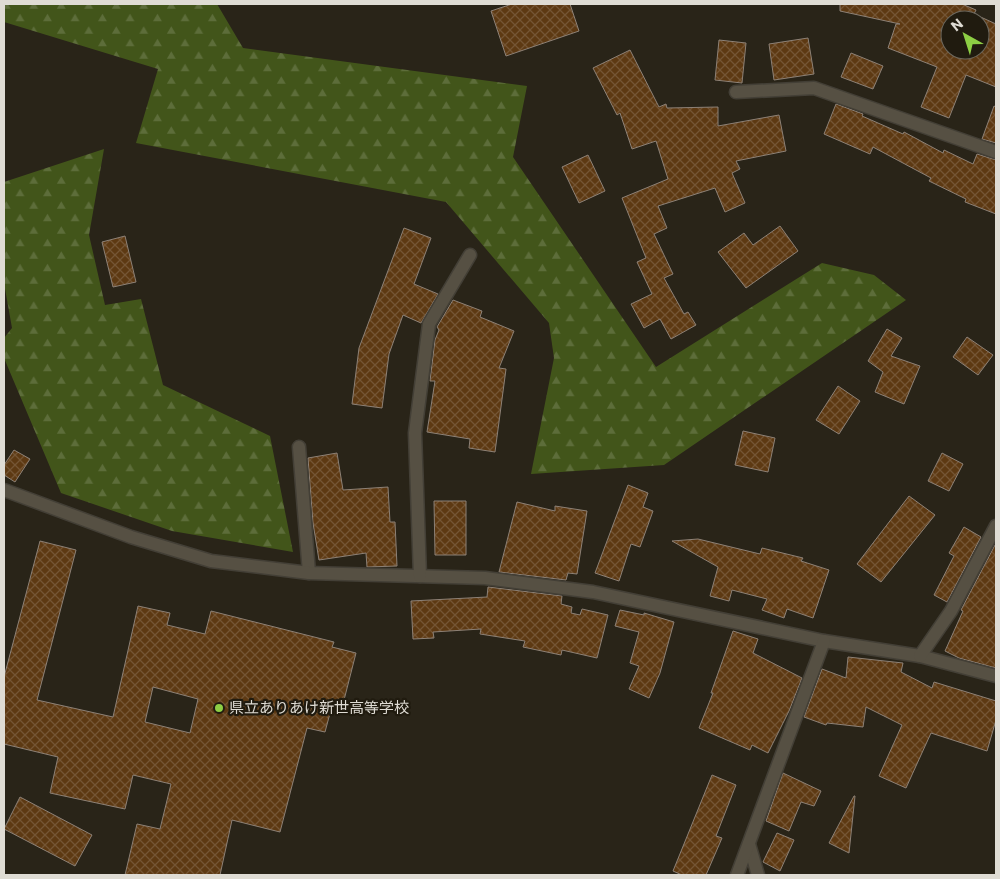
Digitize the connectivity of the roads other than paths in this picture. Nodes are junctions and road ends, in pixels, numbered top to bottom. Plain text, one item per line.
1 (736, 92) dead end
2 (996, 152) edge
3 (470, 255) dead end
4 (299, 447) dead end
5 (4, 490) edge
6 (996, 526) edge
7 (309, 573) junction
8 (420, 576) junction
9 (824, 641) junction
10 (920, 656) junction
11 (996, 676) edge
12 (749, 844) junction
13 (737, 875) edge
14 (758, 875) edge

1 - 2 street
3 - 8 street
4 - 7 street
5 - 7 street
6 - 10 street
7 - 8 street
8 - 9 street
9 - 10 street
9 - 12 street
10 - 11 street
12 - 13 street
12 - 14 street

